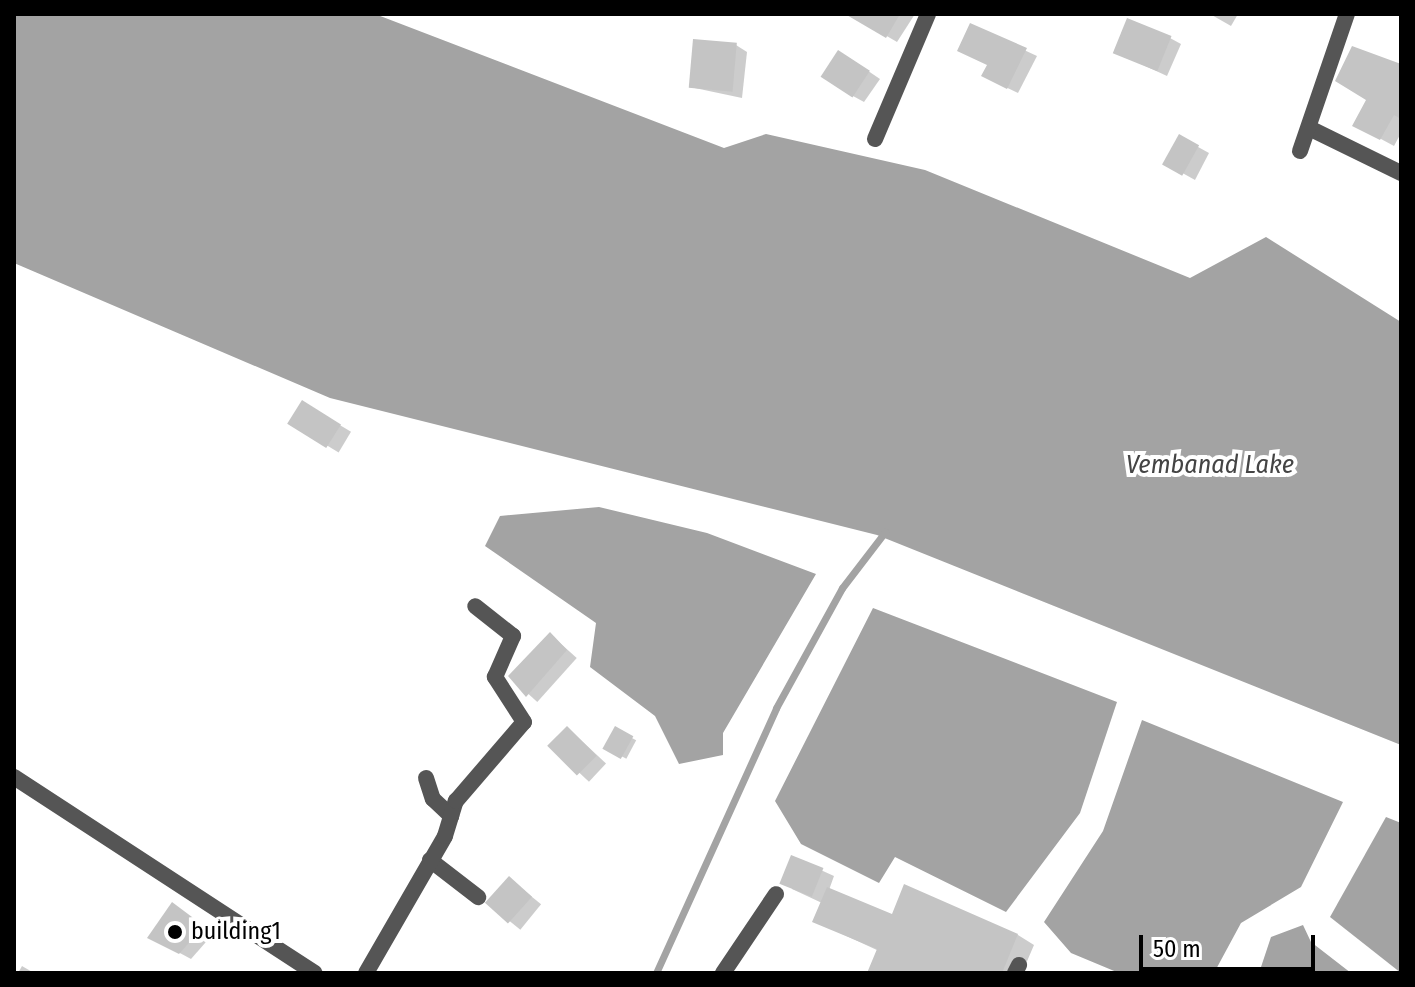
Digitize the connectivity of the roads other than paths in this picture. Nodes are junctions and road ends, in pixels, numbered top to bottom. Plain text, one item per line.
1 (928, 14) edge
2 (1347, 14) edge
3 (1309, 128) junction
4 (875, 139) dead end
5 (1300, 151) dead end
6 (1401, 173) edge
7 (475, 606) dead end
8 (14, 777) edge
9 (426, 778) dead end
10 (451, 816) junction
11 (430, 860) junction
12 (776, 894) dead end
13 (478, 897) dead end
14 (315, 973) edge
15 (366, 973) edge
16 (723, 973) edge

1 - 4 street
2 - 3 street
3 - 5 street
3 - 6 street
7 - 10 street
8 - 14 street
9 - 10 street
10 - 11 street
11 - 13 street
11 - 15 street
12 - 16 street

